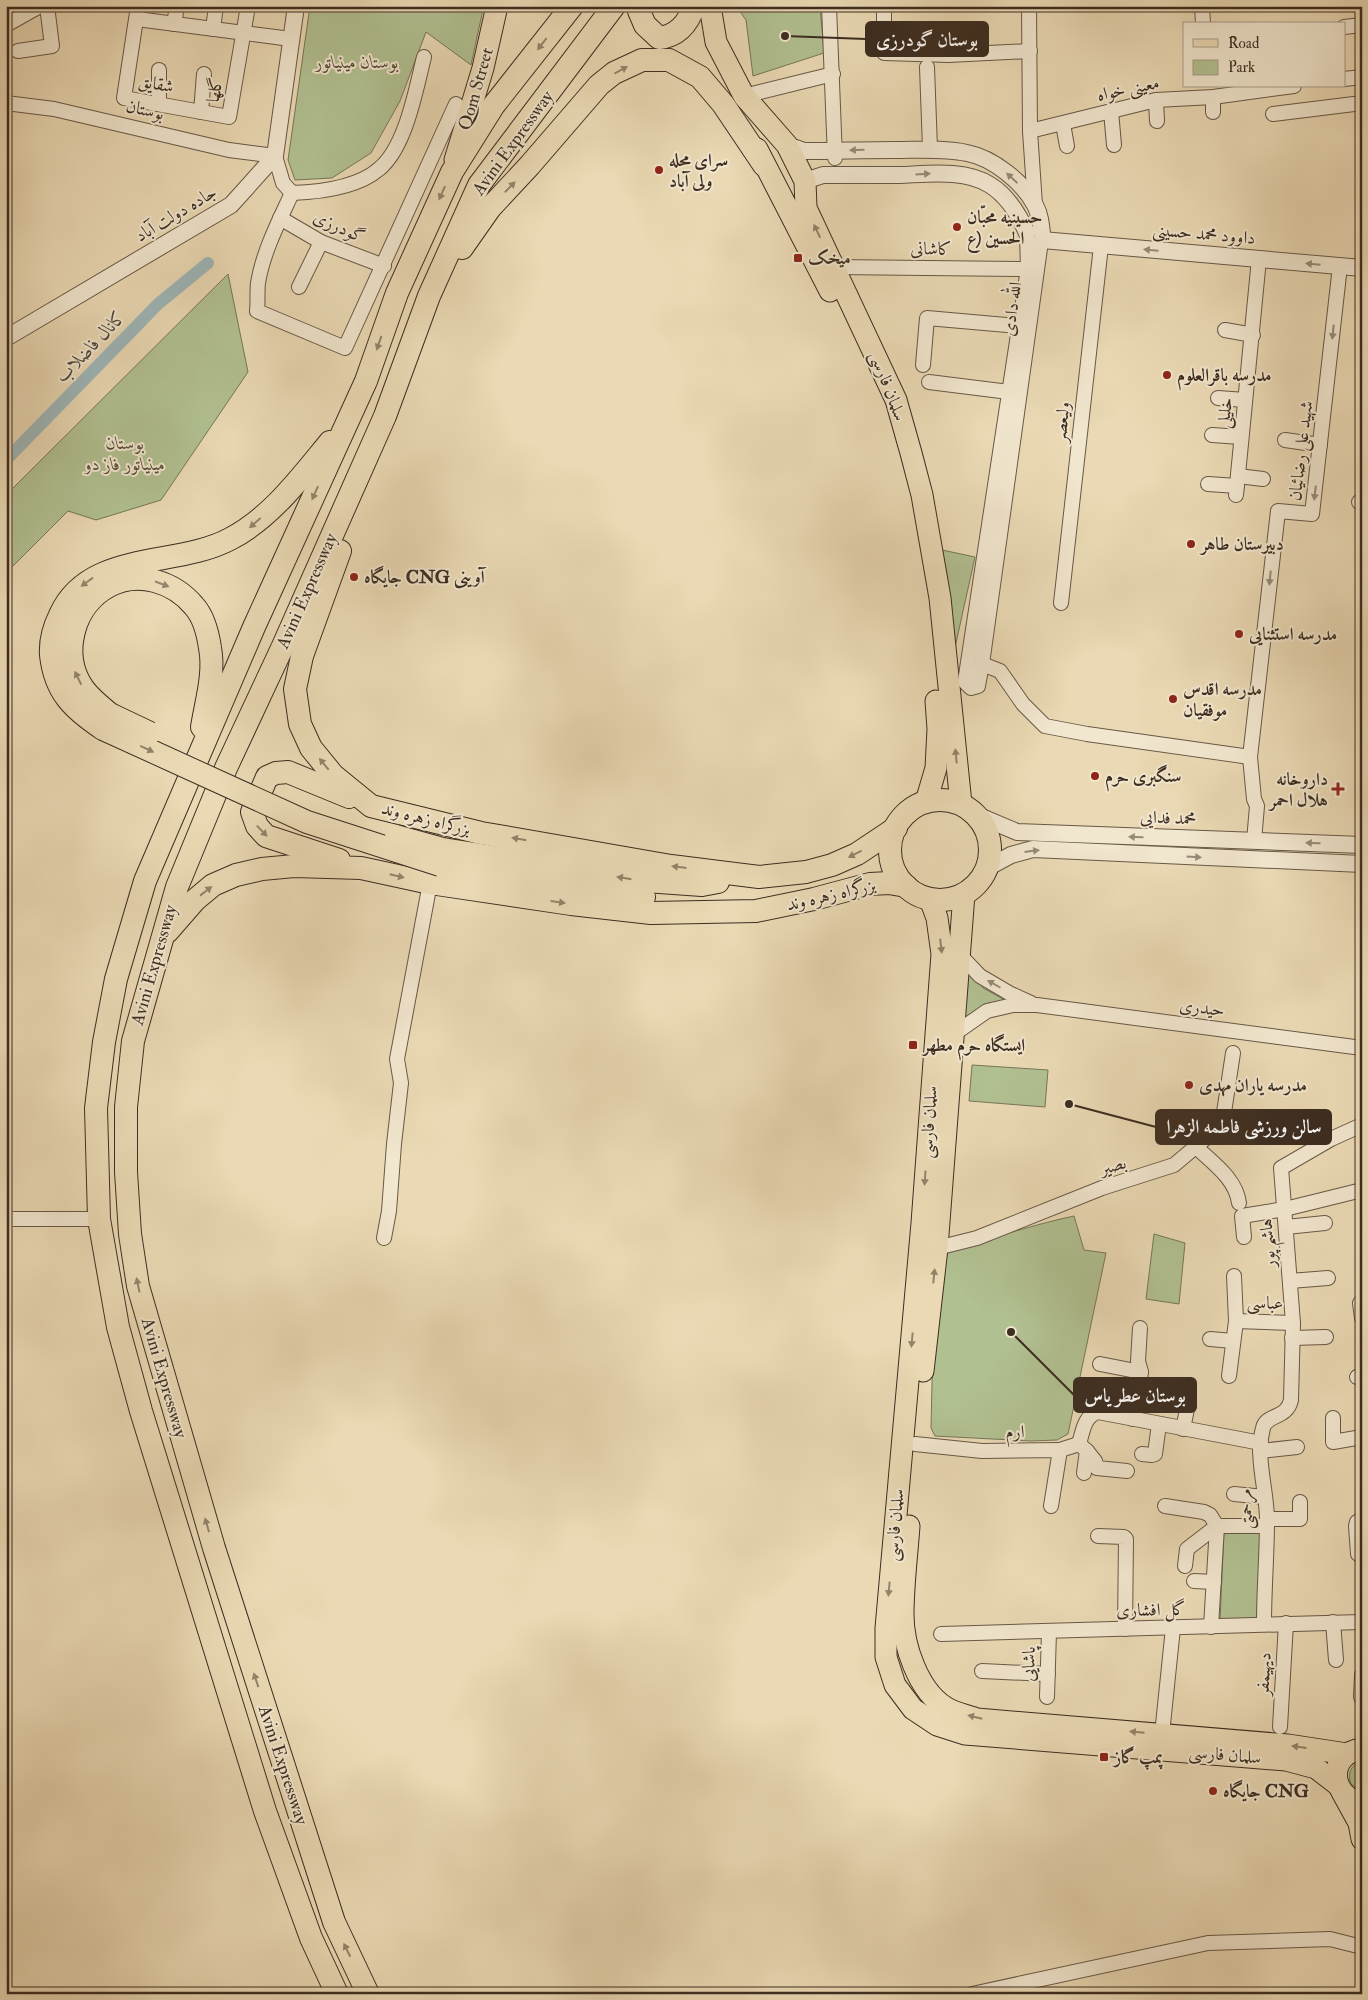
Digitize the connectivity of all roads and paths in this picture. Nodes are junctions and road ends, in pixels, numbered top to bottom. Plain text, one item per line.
1 (40, 6) edge
2 (47, 6) edge
3 (177, 6) edge
4 (216, 6) edge
5 (248, 6) edge
6 (296, 6) edge
7 (497, 6) edge
8 (572, 6) edge
9 (614, 6) edge
10 (641, 6) edge
11 (694, 6) edge
12 (698, 6) edge
13 (710, 6) edge
14 (829, 6) edge
15 (1029, 6) edge
16 (1202, 6) edge
17 (884, 10) dead end
18 (137, 13) edge
19 (1203, 22) edge
20 (174, 24) junction
21 (1362, 24) edge
22 (6, 25) edge
23 (1346, 27) edge
24 (213, 29) junction
25 (243, 33) junction
26 (291, 39) junction
27 (18, 51) dead end
28 (1030, 51) junction
29 (424, 57) dead end
30 (927, 67) dead end
31 (159, 70) dead end
32 (204, 74) dead end
33 (833, 74) junction
34 (1362, 77) edge
35 (1346, 79) edge
36 (1279, 88) edge
37 (744, 96) junction
38 (1213, 97) junction
39 (1156, 100) junction
40 (6, 103) edge
41 (1362, 103) edge
42 (159, 104) junction
43 (456, 104) dead end
44 (1111, 111) junction
45 (200, 112) junction
46 (1213, 112) dead end
47 (1273, 114) dead end
48 (1157, 121) dead end
49 (1063, 124) junction
50 (1030, 131) junction
51 (787, 145) junction
52 (1114, 145) dead end
53 (1067, 146) dead end
54 (930, 149) junction
55 (830, 155) junction
56 (275, 156) junction
57 (764, 165) junction
58 (452, 172) junction
59 (814, 178) junction
60 (292, 193) junction
61 (1035, 205) junction
62 (280, 218) junction
63 (1037, 236) junction
64 (321, 242) junction
65 (1101, 246) junction
66 (1259, 259) junction
67 (384, 266) junction
68 (1340, 266) junction
69 (834, 267) junction
70 (1362, 268) edge
71 (1028, 269) junction
72 (299, 287) dead end
73 (429, 296) junction
74 (1019, 326) junction
75 (1225, 330) dead end
76 (1253, 335) junction
77 (6, 338) edge
78 (923, 365) dead end
79 (929, 382) dead end
80 (1009, 392) junction
81 (1218, 398) dead end
82 (1245, 400) junction
83 (347, 422) junction
84 (1212, 435) dead end
85 (1241, 437) junction
86 (1285, 440) dead end
87 (1320, 445) junction
88 (360, 474) junction
89 (1263, 479) dead end
90 (1208, 484) dead end
91 (1237, 486) junction
92 (1061, 603) dead end
93 (982, 664) junction
94 (106, 722) junction
95 (1250, 756) junction
96 (196, 761) junction
97 (926, 802) junction
98 (371, 806) junction
99 (969, 810) junction
100 (896, 828) junction
101 (1254, 841) junction
102 (1362, 845) edge
103 (1362, 864) edge
104 (438, 866) junction
105 (361, 868) junction
106 (987, 868) junction
107 (759, 877) junction
108 (906, 886) junction
109 (964, 894) junction
110 (930, 899) junction
111 (161, 939) junction
112 (959, 954) junction
113 (1037, 1005) junction
114 (954, 1034) junction
115 (1362, 1048) edge
116 (1233, 1053) dead end
117 (1362, 1125) edge
118 (1196, 1147) junction
119 (1362, 1190) edge
120 (1238, 1204) dead end
121 (1285, 1209) junction
122 (6, 1219) edge
123 (99, 1219) junction
124 (1325, 1224) dead end
125 (1286, 1227) junction
126 (1244, 1237) dead end
127 (384, 1238) dead end
128 (937, 1248) junction
129 (1234, 1276) dead end
130 (1328, 1278) dead end
131 (1290, 1281) junction
132 (1360, 1302) dead end
133 (1362, 1318) edge
134 (1236, 1321) junction
135 (1293, 1323) junction
136 (1140, 1328) dead end
137 (1326, 1337) dead end
138 (1292, 1338) junction
139 (1210, 1339) dead end
140 (1233, 1341) junction
141 (1100, 1364) dead end
142 (1141, 1372) junction
143 (1228, 1376) dead end
144 (1289, 1407) joint
145 (1187, 1409) dead end
146 (1333, 1418) dead end
147 (1132, 1419) junction
148 (1159, 1424) junction
149 (1183, 1429) junction
150 (1362, 1437) edge
151 (916, 1444) junction
152 (1083, 1447) junction
153 (1261, 1447) junction
154 (1297, 1447) dead end
155 (1060, 1450) junction
156 (1142, 1454) dead end
157 (1084, 1473) dead end
158 (1121, 1474) dead end
159 (1234, 1494) dead end
160 (1265, 1497) junction
161 (1300, 1502) dead end
162 (1051, 1506) dead end
163 (1164, 1506) dead end
164 (1362, 1520) edge
165 (1267, 1523) junction
166 (1217, 1526) junction
167 (1098, 1536) dead end
168 (1358, 1554) dead end
169 (1186, 1566) dead end
170 (1194, 1581) dead end
171 (1214, 1582) junction
172 (1333, 1622) junction
173 (1362, 1622) edge
174 (1286, 1623) junction
175 (1264, 1624) junction
176 (1211, 1627) junction
177 (1173, 1628) junction
178 (1125, 1629) junction
179 (1049, 1632) junction
180 (941, 1634) dead end
181 (1336, 1660) dead end
182 (982, 1671) dead end
183 (1048, 1674) junction
184 (1362, 1675) edge
185 (1048, 1697) dead end
186 (1361, 1697) edge
187 (1280, 1727) dead end
188 (1162, 1734) junction
189 (1354, 1751) edge
190 (1340, 1788) junction
191 (1362, 1803) edge
192 (1362, 1839) edge
193 (1362, 1947) edge
194 (337, 1994) edge
195 (368, 1994) edge
196 (972, 1994) edge

1 - 22 street
2 - 27 street
3 - 20 street
4 - 24 street
5 - 25 street
6 - 26 street
7 - 58 main road, Qom Street
8 -> 58 highway, Avini Expressway
9 - 73 highway, Avini Expressway
10 - 11 highway
12 - 57 main road, سلمان فارسی
13 - 37 main road, سلمان فارسی
14 - 33 street
15 - 28 street
16 - 19 street
17 - 28 street
18 - 20 street
18 - 42 street, شقایق
20 - 24 street
21 - 23 street
24 - 25 street
25 - 26 street
25 - 45 street, گلها
26 - 56 street
28 - 50 street
29 - 60 street
30 - 54 street
31 - 42 street
32 - 45 street, گلها
33 - 37 street
33 - 55 street
34 - 35 street
36 - 38 street, معینی خواه
37 - 51 main road, سلمان فارسی
38 - 39 street, معینی خواه
38 - 46 street
39 - 44 street, معینی خواه
39 - 48 street
40 - 56 street, بوستان
41 - 47 street
42 - 45 street, شقایق
43 - 67 street
44 - 49 street, معینی خواه
44 - 52 street
49 - 50 street, معینی خواه
49 - 53 street
50 - 61 street
51 - 55 street, الله دادی
51 - 59 main road, سلمان فارسی
54 -> 55 street, الله دادی
61 -> 54 street, الله دادی
55 - 59 street
56 - 60 street
56 - 77 street, جاده دولت آباد
73 -> 57 highway
57 - 97 main road, سلمان فارسی
58 -> 83 highway, Avini Expressway
59 -> 63 street, الله دادی
69 -> 59 main road, سلمان فارسی
60 - 62 street
61 - 63 street, الله دادی
62 - 64 street, گودرزی
62 - 67 street
63 - 65 street, داوود محمد حسینی
63 - 71 street, الله دادی
63 - 93 street, الله دادی
64 - 67 street, گودرزی
64 - 72 street
66 -> 65 street, داوود محمد حسینی
65 - 92 street, ولیعصر
68 -> 66 street, داوود محمد حسینی
66 - 76 street, خلیلی
68 - 70 street, داوود محمد حسینی
68 -> 87 street, شهید علی رضائیان
69 - 71 street, کاشانی
99 -> 69 main road, سلمان فارسی
71 - 74 street, الله دادی
73 - 88 highway, Avini Expressway
74 - 78 street
74 - 80 street, الله دادی
75 - 76 street
76 - 82 street, خلیلی
79 - 80 street
80 - 93 street, الله دادی
81 - 82 street
82 - 85 street, خلیلی
83 -> 94 highway
83 -> 96 highway, Avini Expressway
84 - 85 street
85 - 91 street, خلیلی
86 - 87 street
87 -> 95 street, شهید علی رضائیان
98 -> 88 highway, بزرگراه زهره وند
88 - 111 highway, Avini Expressway
89 - 91 street
90 - 91 street
93 - 95 street
94 -> 96 highway
94 - 104 highway, بزرگراه زهره وند, bridge
95 - 101 street, شهید علی رضائیان
96 - 123 highway, Avini Expressway
97 - 99 highway
97 - 100 highway
98 -> 105 highway
107 -> 98 highway, بزرگراه زهره وند
101 -> 99 street, محمد فدایی
99 - 106 highway
100 -> 107 highway, بزرگراه زهره وند
100 - 108 highway
102 -> 101 street, محمد فدایی
106 -> 103 street
105 -> 104 highway, بزرگراه زهره وند
107 -> 104 highway, بزرگراه زهره وند
104 -> 108 highway, بزرگراه زهره وند
104 - 127 street
111 -> 105 highway, بزرگراه زهره وند
106 - 109 highway
108 - 110 highway
109 - 110 highway
109 - 112 main road, سلمان فارسی
110 -> 190 main road, سلمان فارسی
195 -> 111 highway, Avini Expressway
113 -> 112 street
112 - 114 main road, سلمان فارسی
113 - 114 street
113 - 115 street, حیدری
114 - 128 main road, سلمان فارسی
116 - 118 street, بصیر
117 - 121 street, هاشم پور
118 - 120 street
118 - 128 street, بصیر
119 - 121 street
121 - 125 street, هاشم پور
121 - 126 street
122 - 123 street
123 - 194 highway, Avini Expressway
124 - 125 street
125 - 131 street, هاشم پور
151 -> 128 main road, سلمان فارسی
129 - 134 street, عباسی
130 - 131 street
131 - 135 street, هاشم پور
132 - 133 street
134 - 135 street, عباسی
134 - 140 street, عباسی
135 - 138 street, هاشم پور
136 - 142 street
137 - 138 street
138 - 144 street, هاشم پور
139 - 140 street
140 - 143 street, عباسی
141 - 142 street
142 - 147 street
144 - 153 street, مرحمتی
145 - 149 street
146 - 150 street
147 - 148 street
147 - 152 street
148 - 149 street
148 - 156 street
149 - 153 street
151 - 155 street, ارم
188 -> 151 main road, سلمان فارسی
152 - 155 street, ارم
152 - 157 street
152 - 158 street
153 - 154 street
153 - 160 street, مرحمتی
155 - 162 street
159 - 160 street
160 - 165 street, مرحمتی
161 - 165 street
163 - 166 street
164 - 168 street
165 - 166 street
165 - 175 street, مرحمتی
166 - 169 street
166 - 171 street, مرحمتی
167 - 178 street
170 - 171 street
171 - 176 street, مرحمتی
172 - 173 street, گل افشاری
172 - 174 street, گل افشاری
172 - 181 street
174 - 175 street, گل افشاری
174 - 187 street, دیهیمفر
175 - 176 street, گل افشاری
176 - 177 street, گل افشاری
177 - 178 street, گل افشاری
177 - 188 street
178 - 179 street, گل افشاری
179 - 180 street, گل افشاری
179 - 183 street, پاشایی
182 - 183 street
183 - 185 street, پاشایی
184 - 186 street
189 -> 188 main road, سلمان فارسی
189 - 190 main road
190 - 191 main road
190 - 192 main road, سلمان فارسی
193 - 196 street

